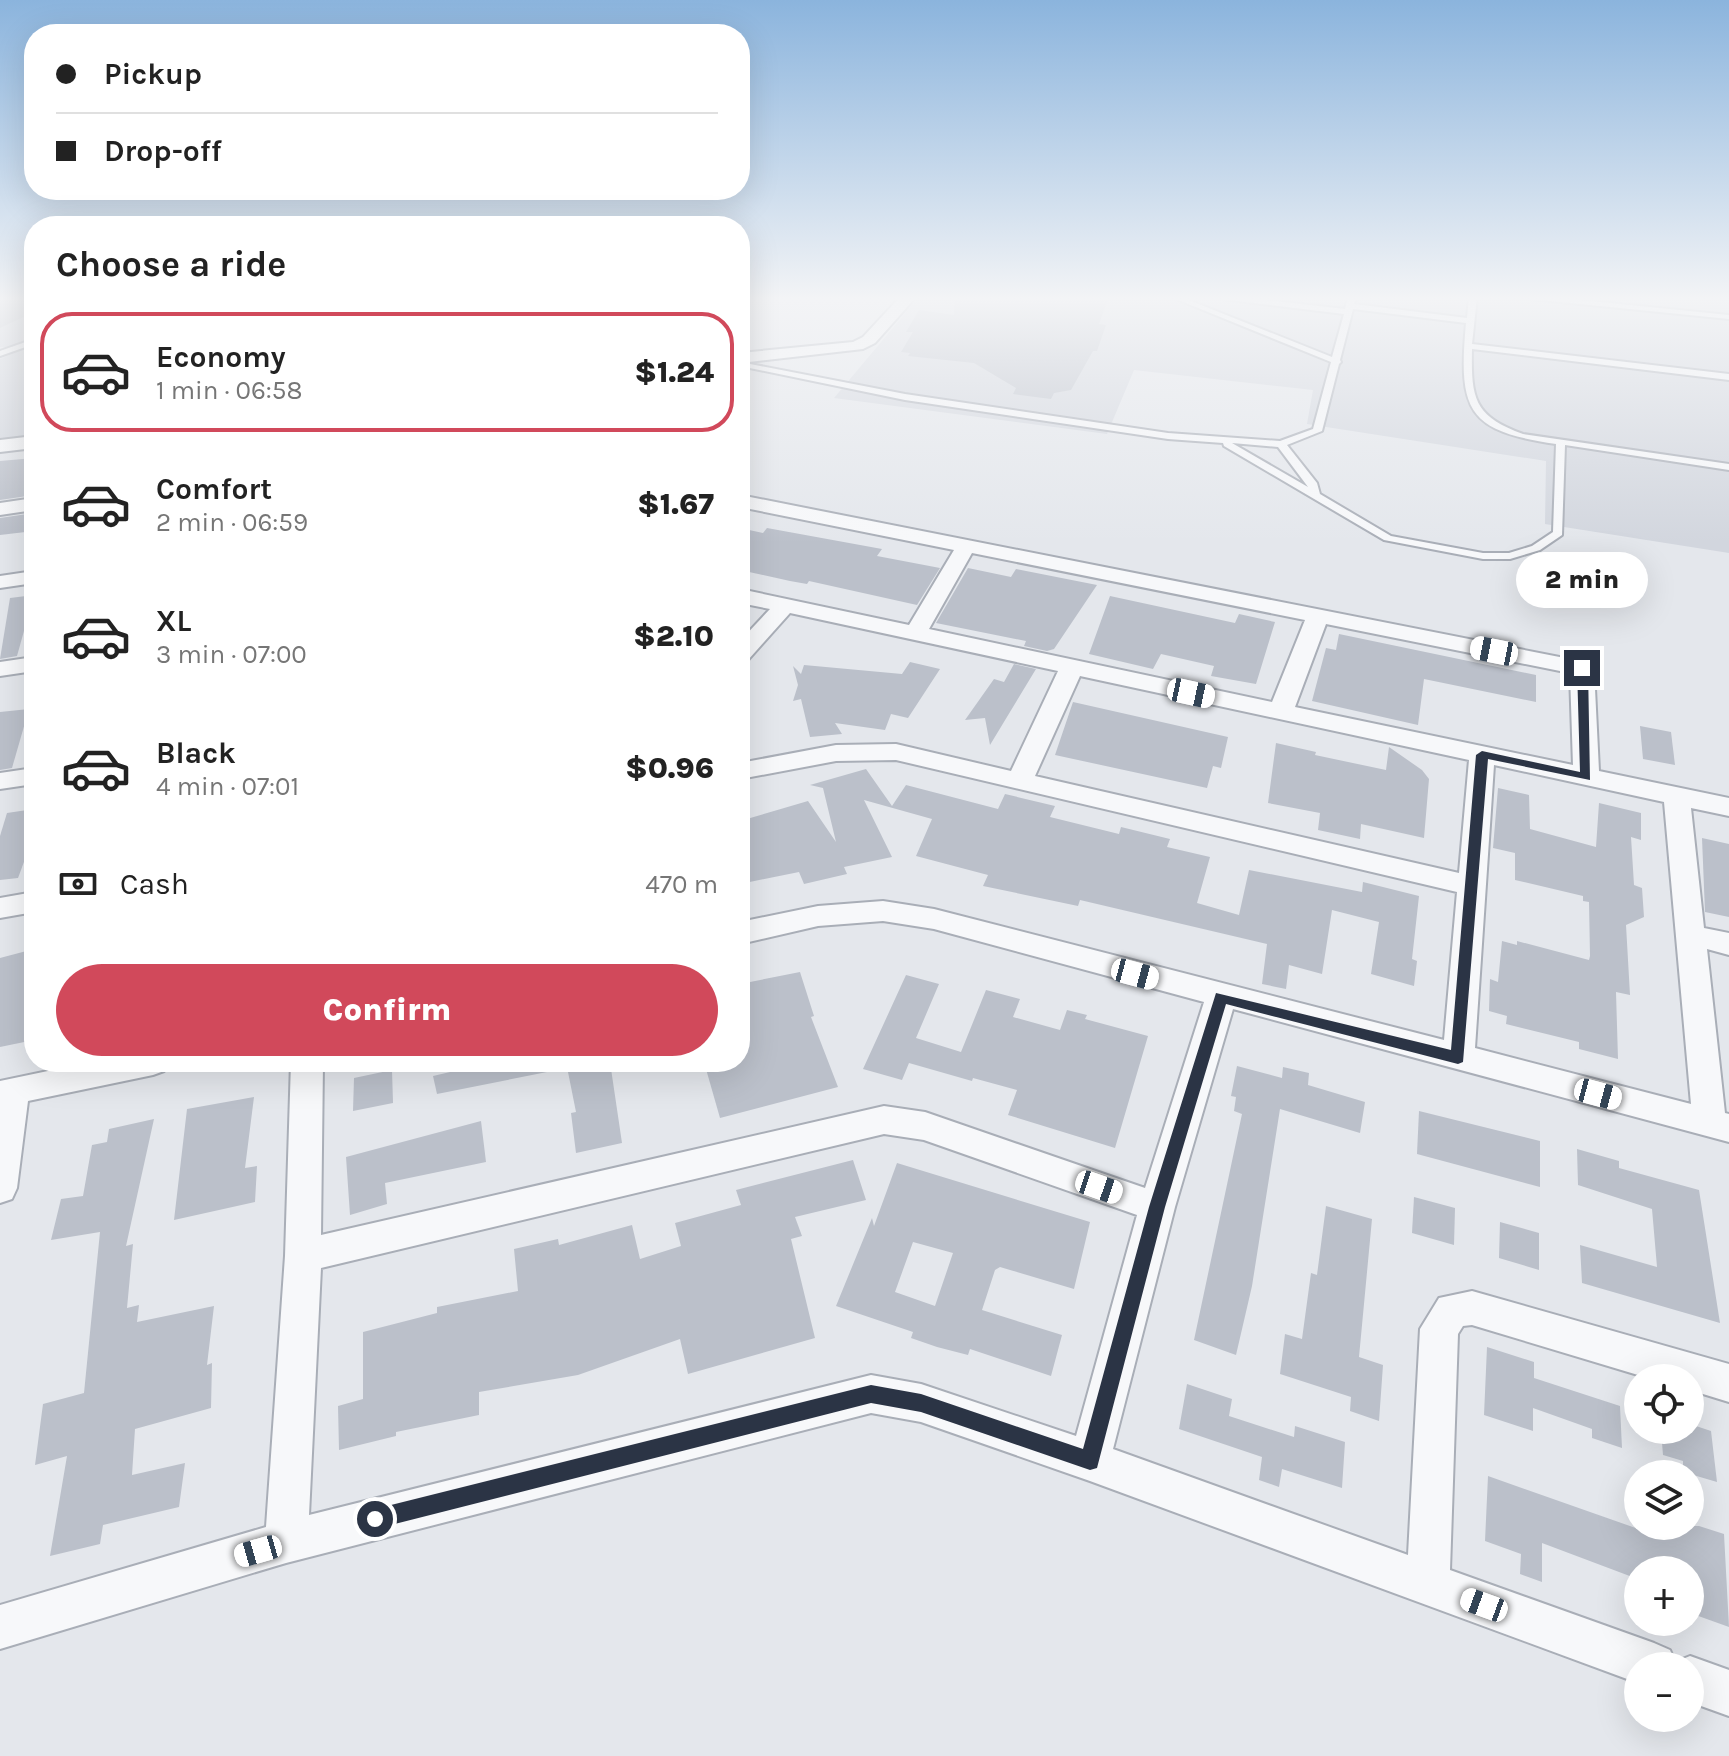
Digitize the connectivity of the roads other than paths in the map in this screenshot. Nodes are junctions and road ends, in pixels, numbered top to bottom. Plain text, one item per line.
1 (815, 379) edge
2 (1332, 379) edge
3 (1473, 379) edge
4 (1223, 442) junction
5 (1561, 442) junction
6 (24, 443) edge
7 (1281, 444) junction
8 (0, 446) edge
9 (1729, 467) edge
10 (1315, 494) junction
11 (750, 503) edge
12 (24, 505) edge
13 (0, 509) edge
14 (965, 548) junction
15 (24, 578) edge
16 (0, 582) edge
17 (750, 598) edge
18 (785, 606) junction
19 (1317, 617) junction
20 (916, 633) junction
21 (750, 644) edge
22 (24, 665) edge
23 (1072, 667) junction
24 (0, 669) edge
25 (1280, 713) junction
26 (1482, 755) junction
27 (750, 769) edge
28 (24, 777) edge
29 (1586, 777) junction
30 (0, 781) edge
31 (1019, 782) junction
32 (1677, 796) junction
33 (1729, 807) edge
34 (1472, 886) junction
35 (24, 904) edge
36 (0, 908) edge
37 (750, 931) edge
38 (1691, 935) junction
39 (1729, 944) edge
40 (1221, 997) junction
41 (1458, 1058) junction
42 (104, 1072) edge
43 (307, 1072) edge
44 (6, 1092) edge
45 (1719, 1125) edge
46 (0, 1188) edge
47 (1157, 1207) junction
48 (303, 1256) junction
49 (1729, 1383) edge
50 (1090, 1461) junction
51 (286, 1542) junction
52 (1428, 1585) junction
53 (0, 1627) edge
54 (1624, 1655) edge
55 (1704, 1684) edge
56 (1729, 1693) edge

1 - 4 lane
2 - 7 lane
3 - 5 lane
4 - 7 lane
4 - 10 lane
5 - 9 lane
5 - 10 lane
6 - 8 street
7 - 10 lane
11 - 14 street
12 - 13 street
14 - 19 street
14 - 20 street
15 - 16 street
17 - 18 street
18 - 20 street
18 - 21 street
19 - 25 street
19 - 29 street
20 - 23 street
22 - 24 street
23 - 25 street
23 - 31 street
25 - 26 street
26 - 29 street
26 - 34 street
27 - 31 street
28 - 30 street
29 - 32 street
31 - 34 street
32 - 33 street
32 - 38 street
34 - 41 street
35 - 36 street
37 - 40 street
38 - 39 street
38 - 45 street
40 - 41 street
40 - 47 street
41 - 45 street
42 - 44 street
43 - 48 street
44 - 46 street
47 - 48 street
47 - 50 street
48 - 51 street
49 - 52 street
50 - 51 street
50 - 52 street
51 - 53 street
52 - 54 street
55 - 56 street

